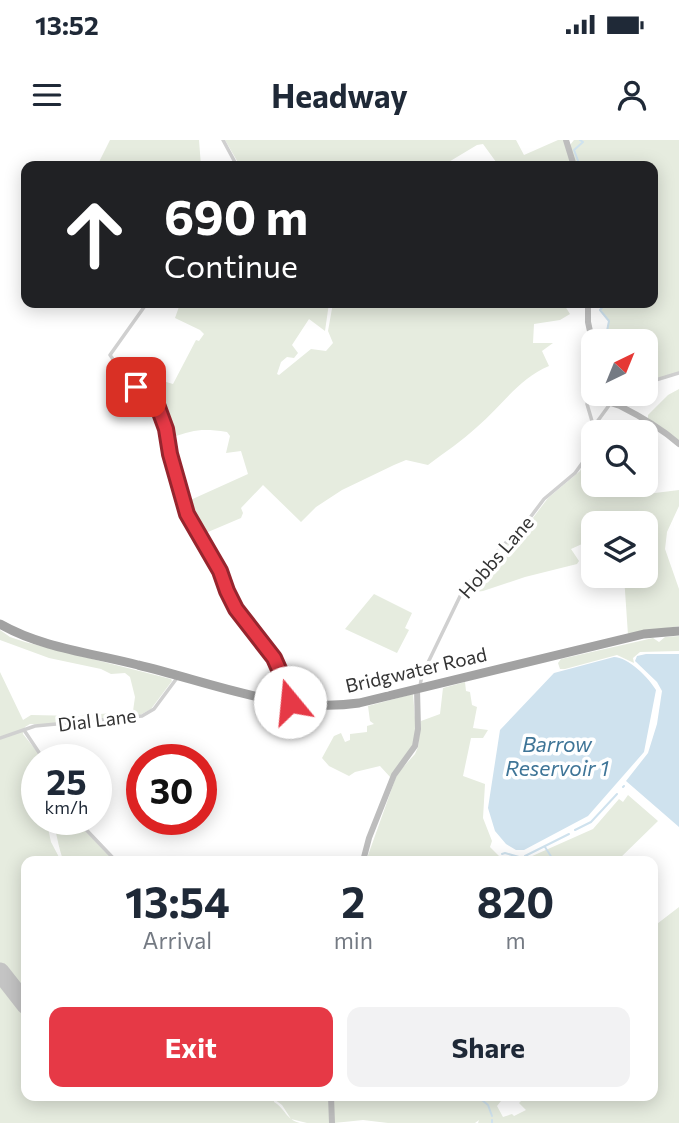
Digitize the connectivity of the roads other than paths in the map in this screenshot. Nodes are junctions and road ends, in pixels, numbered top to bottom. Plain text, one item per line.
1 (223, 140) edge
2 (566, 140) edge
3 (234, 161) edge
4 (572, 161) edge
5 (143, 308) edge
6 (588, 308) edge
7 (590, 329) edge
8 (679, 373) edge
9 (658, 379) edge
10 (611, 406) edge
11 (617, 406) edge
12 (600, 420) edge
13 (679, 444) edge
14 (581, 465) edge
15 (0, 624) edge
16 (679, 631) edge
17 (178, 676) junction
18 (419, 688) junction
19 (290, 702) junction
20 (24, 730) junction
21 (0, 738) edge
22 (33, 744) edge
23 (91, 835) edge
24 (111, 856) edge
25 (364, 856) edge
26 (331, 1101) edge
27 (332, 1123) edge

1 - 3 street
2 - 4 main road
5 - 19 street
6 - 7 main road
8 - 9 street
10 - 12 street
11 - 13 main road
14 - 18 street, Hobbs Lane
15 - 17 highway, Bridgwater Road
16 - 18 highway, Bridgwater Road
17 - 19 highway, Bridgwater Road
17 - 20 street, Dial Lane
18 - 19 highway, Bridgwater Road
18 - 25 main road
20 - 21 street, Dial Lane
20 - 22 street
23 - 24 street
26 - 27 main road

